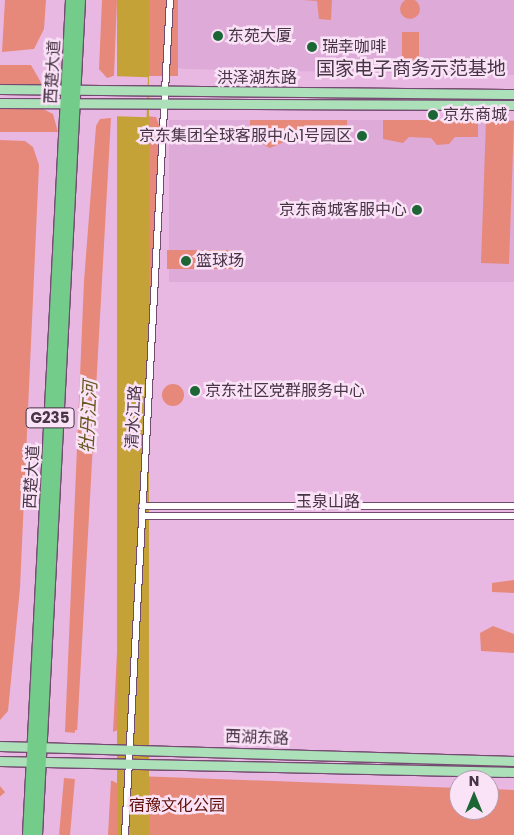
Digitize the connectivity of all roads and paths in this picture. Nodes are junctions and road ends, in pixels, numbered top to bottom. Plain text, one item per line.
1 (71, 0) edge
2 (80, 0) edge
3 (170, 0) edge
4 (0, 89) edge
5 (71, 90) junction
6 (166, 93) junction
7 (514, 94) edge
8 (0, 103) edge
9 (70, 104) junction
10 (514, 105) edge
11 (165, 106) junction
12 (142, 506) junction
13 (514, 506) edge
14 (142, 516) junction
15 (514, 516) edge
16 (0, 746) edge
17 (37, 747) junction
18 (125, 749) junction
19 (514, 760) edge
20 (0, 761) edge
21 (36, 761) junction
22 (124, 761) junction
23 (514, 772) edge
24 (28, 835) edge
25 (37, 835) edge
26 (125, 835) edge

1 - 5 highway, 西楚大道 / G235
2 - 5 highway, 西楚大道 / G235
3 - 6 street, 清水江路
4 - 5 main road, 洪泽湖东路
5 - 6 main road, 洪泽湖东路
5 - 9 highway, 西楚大道 / G235
6 - 7 main road, 洪泽湖东路
6 - 11 street, 清水江路
8 - 9 main road, 洪泽湖东路
9 - 11 main road, 洪泽湖东路
9 - 17 highway, 西楚大道 / G235
10 - 11 main road, 洪泽湖东路
11 - 12 street, 清水江路
12 - 13 street, 玉泉山路
12 - 14 street, 清水江路
14 - 15 street, 玉泉山路
14 - 18 street, 清水江路
16 - 17 main road, 西湖东路
17 - 18 main road, 西湖东路
17 - 21 highway, 西楚大道 / G235
18 - 19 main road, 西湖东路
18 - 22 street, 清水江路
20 - 21 main road, 西湖东路
21 - 22 main road, 西湖东路
21 - 24 highway, 西楚大道 / G235
21 - 25 highway, 西楚大道 / G235
22 - 23 main road, 西湖东路
22 - 26 street, 清水江路

